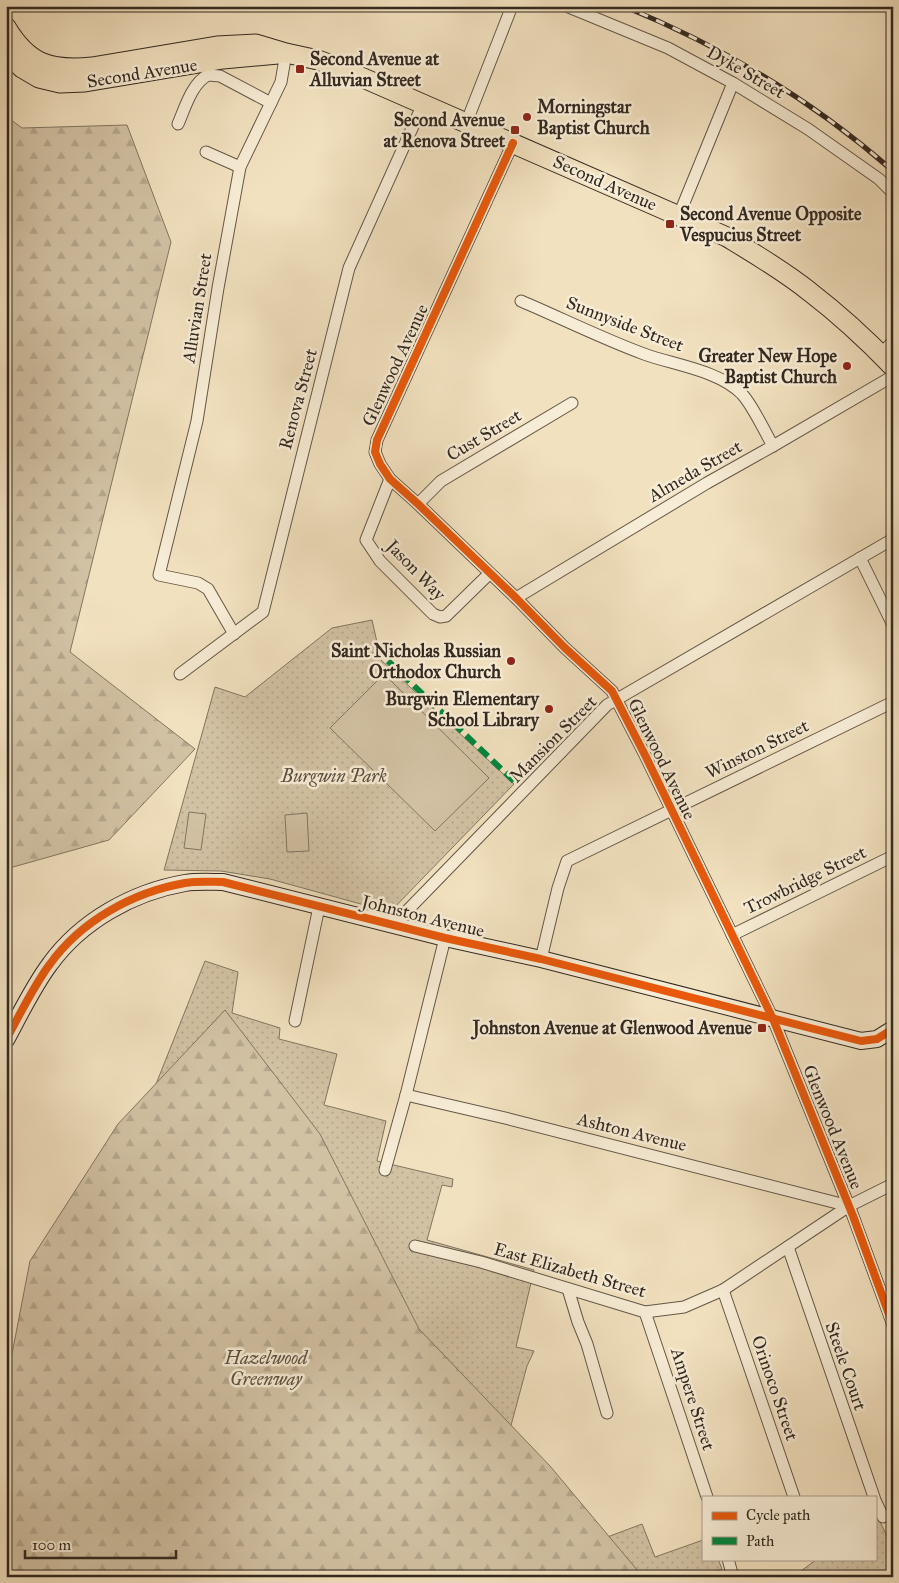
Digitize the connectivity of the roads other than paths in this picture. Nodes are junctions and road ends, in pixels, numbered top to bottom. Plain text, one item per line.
1 (512, 6) edge
2 (566, 6) edge
3 (9, 40) edge
4 (286, 53) junction
5 (734, 83) junction
6 (271, 103) junction
7 (423, 104) junction
8 (467, 122) junction
9 (178, 124) dead end
10 (513, 143) junction
11 (206, 152) dead end
12 (240, 167) junction
13 (893, 193) edge
14 (678, 215) junction
15 (521, 301) dead end
16 (889, 354) edge
17 (893, 376) edge
18 (572, 402) dead end
19 (773, 446) junction
20 (390, 479) junction
21 (418, 504) junction
22 (893, 539) edge
23 (860, 558) junction
24 (489, 574) junction
25 (516, 598) junction
26 (893, 625) edge
27 (234, 634) junction
28 (180, 674) dead end
29 (616, 699) junction
30 (893, 702) edge
31 (671, 811) junction
32 (893, 856) edge
33 (319, 907) junction
34 (399, 926) junction
35 (732, 935) junction
36 (445, 938) junction
37 (541, 959) junction
38 (773, 1019) junction
39 (295, 1021) dead end
40 (893, 1029) edge
41 (6, 1040) edge
42 (406, 1095) junction
43 (384, 1170) dead end
44 (893, 1184) edge
45 (849, 1206) junction
46 (416, 1246) dead end
47 (788, 1247) junction
48 (568, 1290) junction
49 (723, 1290) junction
50 (646, 1312) junction
51 (893, 1325) edge
52 (607, 1413) dead end
53 (707, 1496) edge
54 (794, 1496) edge
55 (874, 1496) edge
56 (876, 1501) edge
57 (888, 1515) edge
58 (728, 1560) edge
59 (733, 1577) edge

1 - 8 street
2 - 5 street, Dyke Street
3 - 4 main road, Second Avenue
4 - 6 street, Alluvian Street
4 - 7 main road, Second Avenue
5 - 13 street, Dyke Street
5 - 14 street
6 - 9 street
6 - 12 street, Alluvian Street
7 - 8 main road, Second Avenue
7 - 27 street, Renova Street
8 - 10 main road, Second Avenue
10 - 14 main road, Second Avenue
10 - 20 street, Glenwood Avenue
11 - 12 street
12 - 27 street, Alluvian Street
14 - 16 main road, Second Avenue
15 - 19 street, Sunnyside Street
17 - 19 street, Almeda Street
18 - 21 street, Cust Street
19 - 25 street, Almeda Street
20 - 21 street, Glenwood Avenue
20 - 24 street, Jason Way
21 - 24 street, Glenwood Avenue
22 - 23 street, Mansion Street
23 - 26 street
23 - 29 street, Mansion Street
24 - 25 street, Glenwood Avenue
25 - 29 street, Glenwood Avenue
27 - 28 street, Renova Street
29 - 31 street, Glenwood Avenue
29 - 34 street, Mansion Street
30 - 31 street, Winston Street
31 - 35 street, Glenwood Avenue
31 - 37 street, Winston Street
32 - 35 street, Trowbridge Street
33 - 34 street, Johnston Avenue
33 - 39 street
33 - 41 street, Johnston Avenue
34 - 36 street, Johnston Avenue
35 - 38 street, Glenwood Avenue
36 - 37 street, Johnston Avenue
36 - 42 street
37 - 38 street, Johnston Avenue
38 - 40 street, Johnston Avenue
38 - 45 street, Glenwood Avenue
42 - 43 street
42 - 45 street, Ashton Avenue
44 - 45 street, East Elizabeth Street
45 - 47 street, East Elizabeth Street
45 - 51 street, Glenwood Avenue
46 - 48 street, East Elizabeth Street
47 - 49 street, East Elizabeth Street
47 - 55 street, Steele Court
48 - 50 street, East Elizabeth Street
48 - 52 street
49 - 50 street, East Elizabeth Street
49 - 54 street, Orinoco Street
50 - 53 street, Ampere Street
56 - 57 street
58 - 59 street

